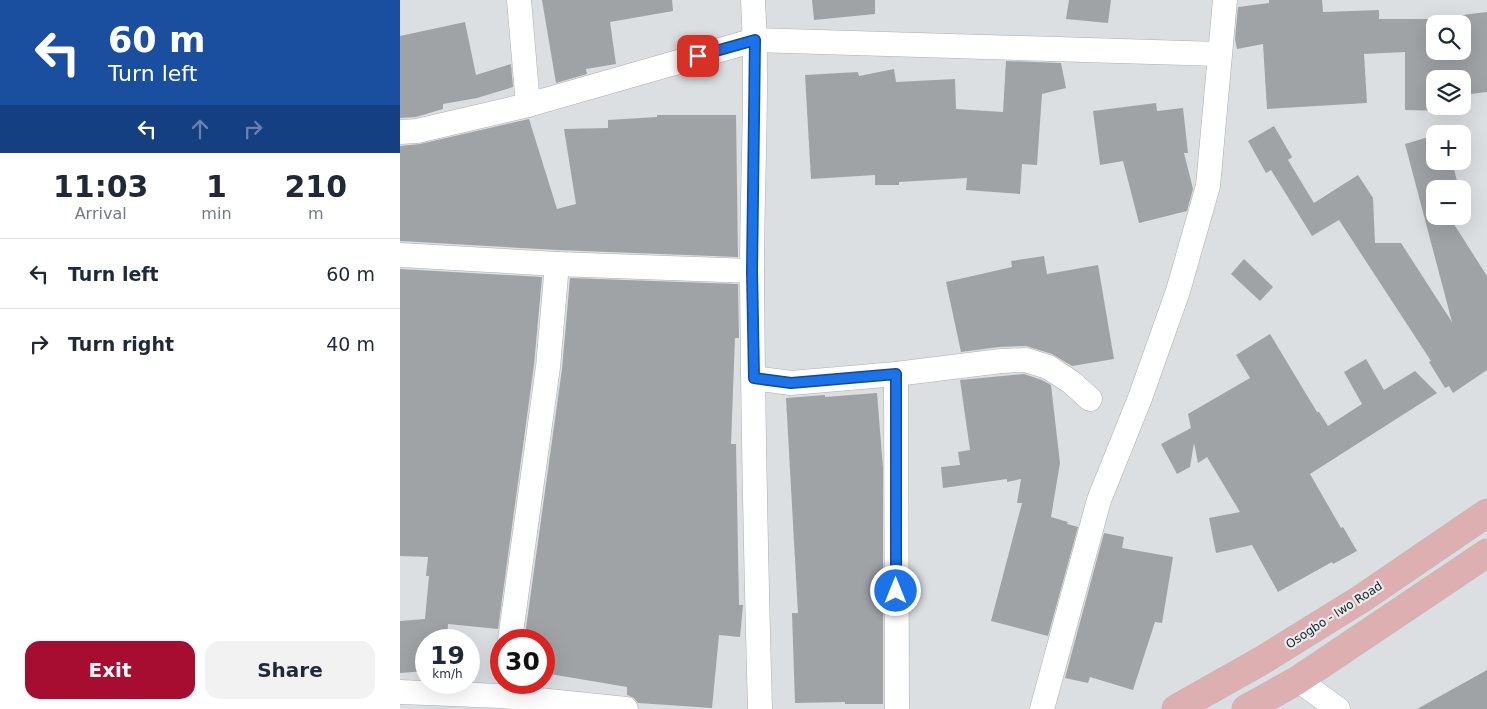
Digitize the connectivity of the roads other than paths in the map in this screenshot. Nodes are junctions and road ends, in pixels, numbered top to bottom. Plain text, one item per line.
1 (519, 0) edge
2 (753, 0) edge
3 (1226, 0) edge
4 (755, 40) junction
5 (1219, 54) junction
6 (528, 105) junction
7 (400, 132) edge
8 (400, 255) edge
9 (557, 264) junction
10 (752, 271) junction
11 (896, 374) junction
12 (754, 378) junction
13 (1090, 399) dead end
14 (1487, 513) edge
15 (1487, 553) edge
16 (512, 629) edge
17 (1298, 680) junction
18 (490, 689) edge
19 (400, 692) edge
20 (533, 694) edge
21 (626, 709) edge
22 (760, 709) edge
23 (896, 709) edge
24 (1042, 709) edge
25 (1176, 709) edge
26 (1246, 709) edge
27 (1338, 709) edge

1 - 6 street
2 - 4 street
3 - 5 street
4 - 5 street
4 - 6 street
4 - 10 street
5 - 24 street
6 - 7 street
8 - 9 street
9 - 10 street
9 - 16 street
10 - 12 street
11 - 12 street
11 - 13 street
11 - 23 street
12 - 22 street
14 - 25 main road, Osogbo - Iwo Road
15 - 17 main road
17 - 26 main road
17 - 27 street
18 - 19 street
20 - 21 street

